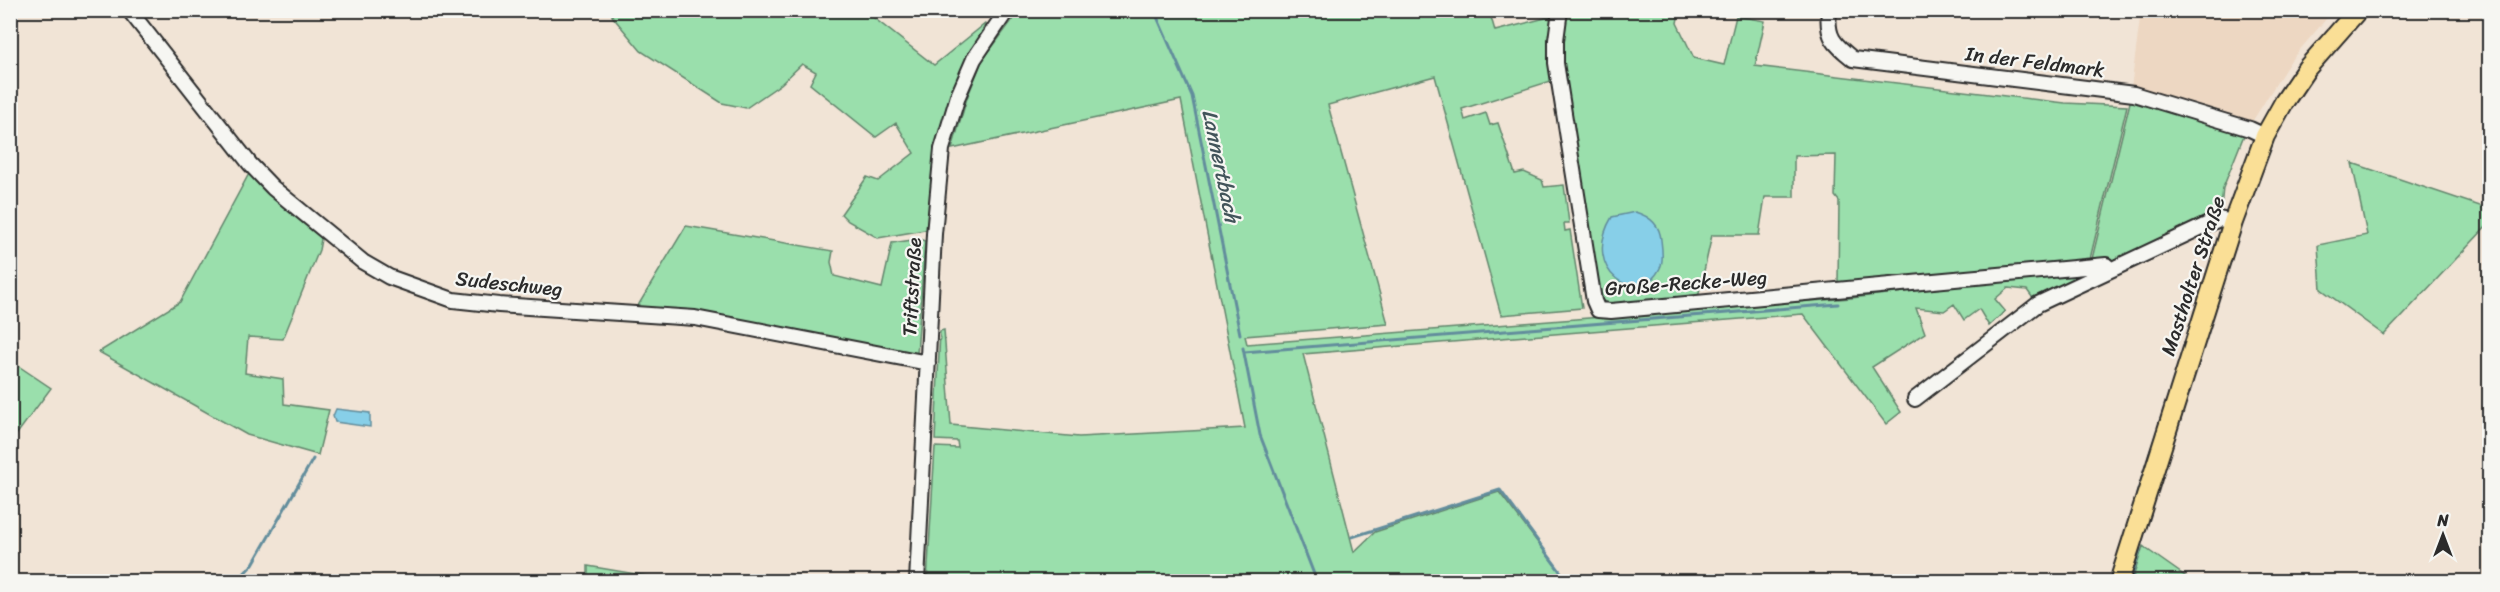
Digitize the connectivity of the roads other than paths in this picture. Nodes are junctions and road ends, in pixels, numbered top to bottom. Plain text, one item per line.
1 (129, 10) edge
2 (1008, 10) edge
3 (1560, 10) edge
4 (1829, 10) edge
5 (2358, 10) edge
6 (2265, 136) junction
7 (2233, 222) junction
8 (2081, 275) junction
9 (927, 363) junction
10 (1915, 399) dead end
11 (917, 582) edge
12 (2119, 582) edge

1 - 9 street, Sudeschweg
2 - 9 street, Triftstraße
3 - 8 street, Große-Recke-Weg
4 - 6 street, In der Feldmark
5 - 6 main road, Mastholter Straße
6 - 7 main road, Mastholter Straße
7 - 8 street, Große-Recke-Weg
7 - 12 main road, Mastholter Straße
8 - 10 street, Große-Recke-Weg
9 - 11 street, Triftstraße

